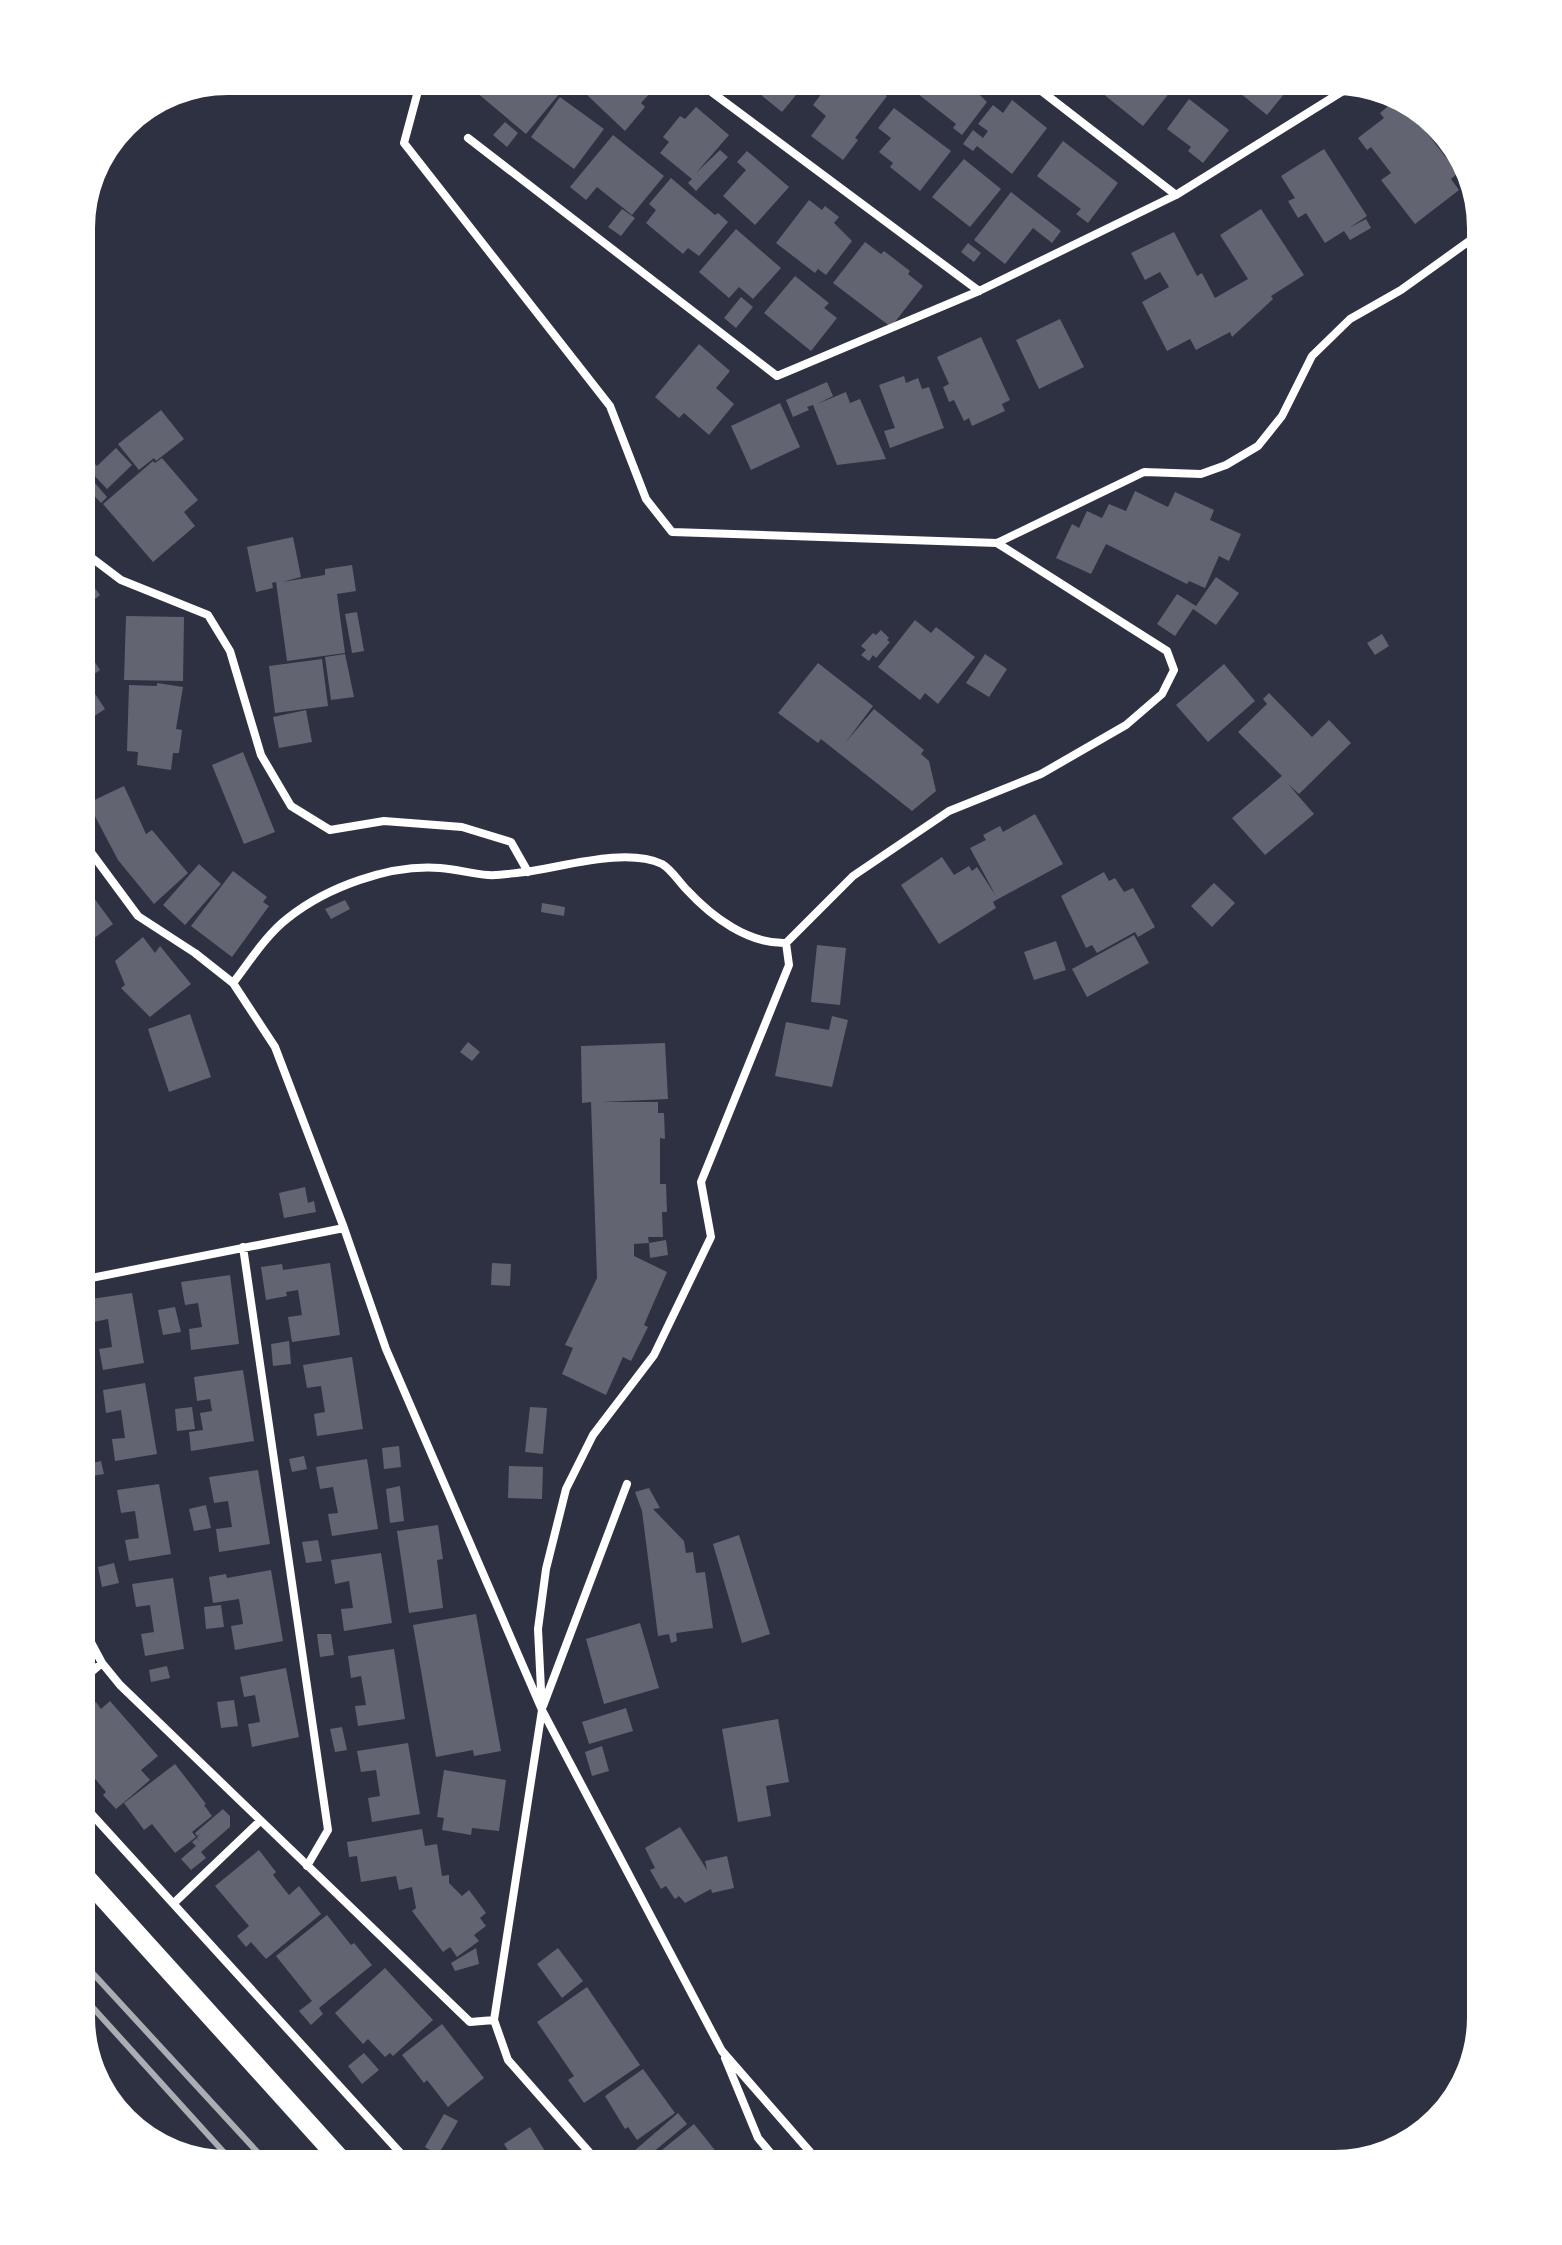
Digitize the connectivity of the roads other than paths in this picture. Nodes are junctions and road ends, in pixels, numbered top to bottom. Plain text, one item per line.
1 (418, 90) edge
2 (709, 90) edge
3 (1040, 90) edge
4 (1345, 90) edge
5 (468, 138) dead end
6 (1176, 195) junction
7 (1472, 239) edge
8 (979, 291) junction
9 (997, 543) junction
10 (90, 557) edge
11 (90, 851) edge
12 (528, 872) junction
13 (786, 943) junction
14 (233, 983) junction
15 (344, 1228) junction
16 (243, 1247) junction
17 (90, 1278) edge
18 (627, 1484) dead end
19 (90, 1641) edge
20 (102, 1663) junction
21 (90, 1673) edge
22 (542, 1710) junction
23 (90, 1812) edge
24 (260, 1821) junction
25 (307, 1866) junction
26 (90, 1882) edge
27 (174, 1903) junction
28 (494, 2020) junction
29 (722, 2051) junction
30 (336, 2155) edge
31 (402, 2155) edge
32 (592, 2155) edge
33 (772, 2155) edge
34 (813, 2155) edge

1 - 9 street
2 - 8 street
3 - 6 street
4 - 6 street
5 - 8 street
6 - 8 street
7 - 9 street
9 - 13 street
10 - 12 street
11 - 14 street
12 - 13 street
12 - 14 street
13 - 22 street
14 - 15 street
15 - 16 street
15 - 22 street
16 - 17 street
16 - 25 street
18 - 22 street
19 - 20 street
20 - 21 street
20 - 24 street
22 - 28 street
22 - 29 street
23 - 27 street
24 - 25 street
24 - 27 street
25 - 28 street
26 - 30 main road
27 - 31 street
28 - 32 street
29 - 33 street
29 - 34 street

